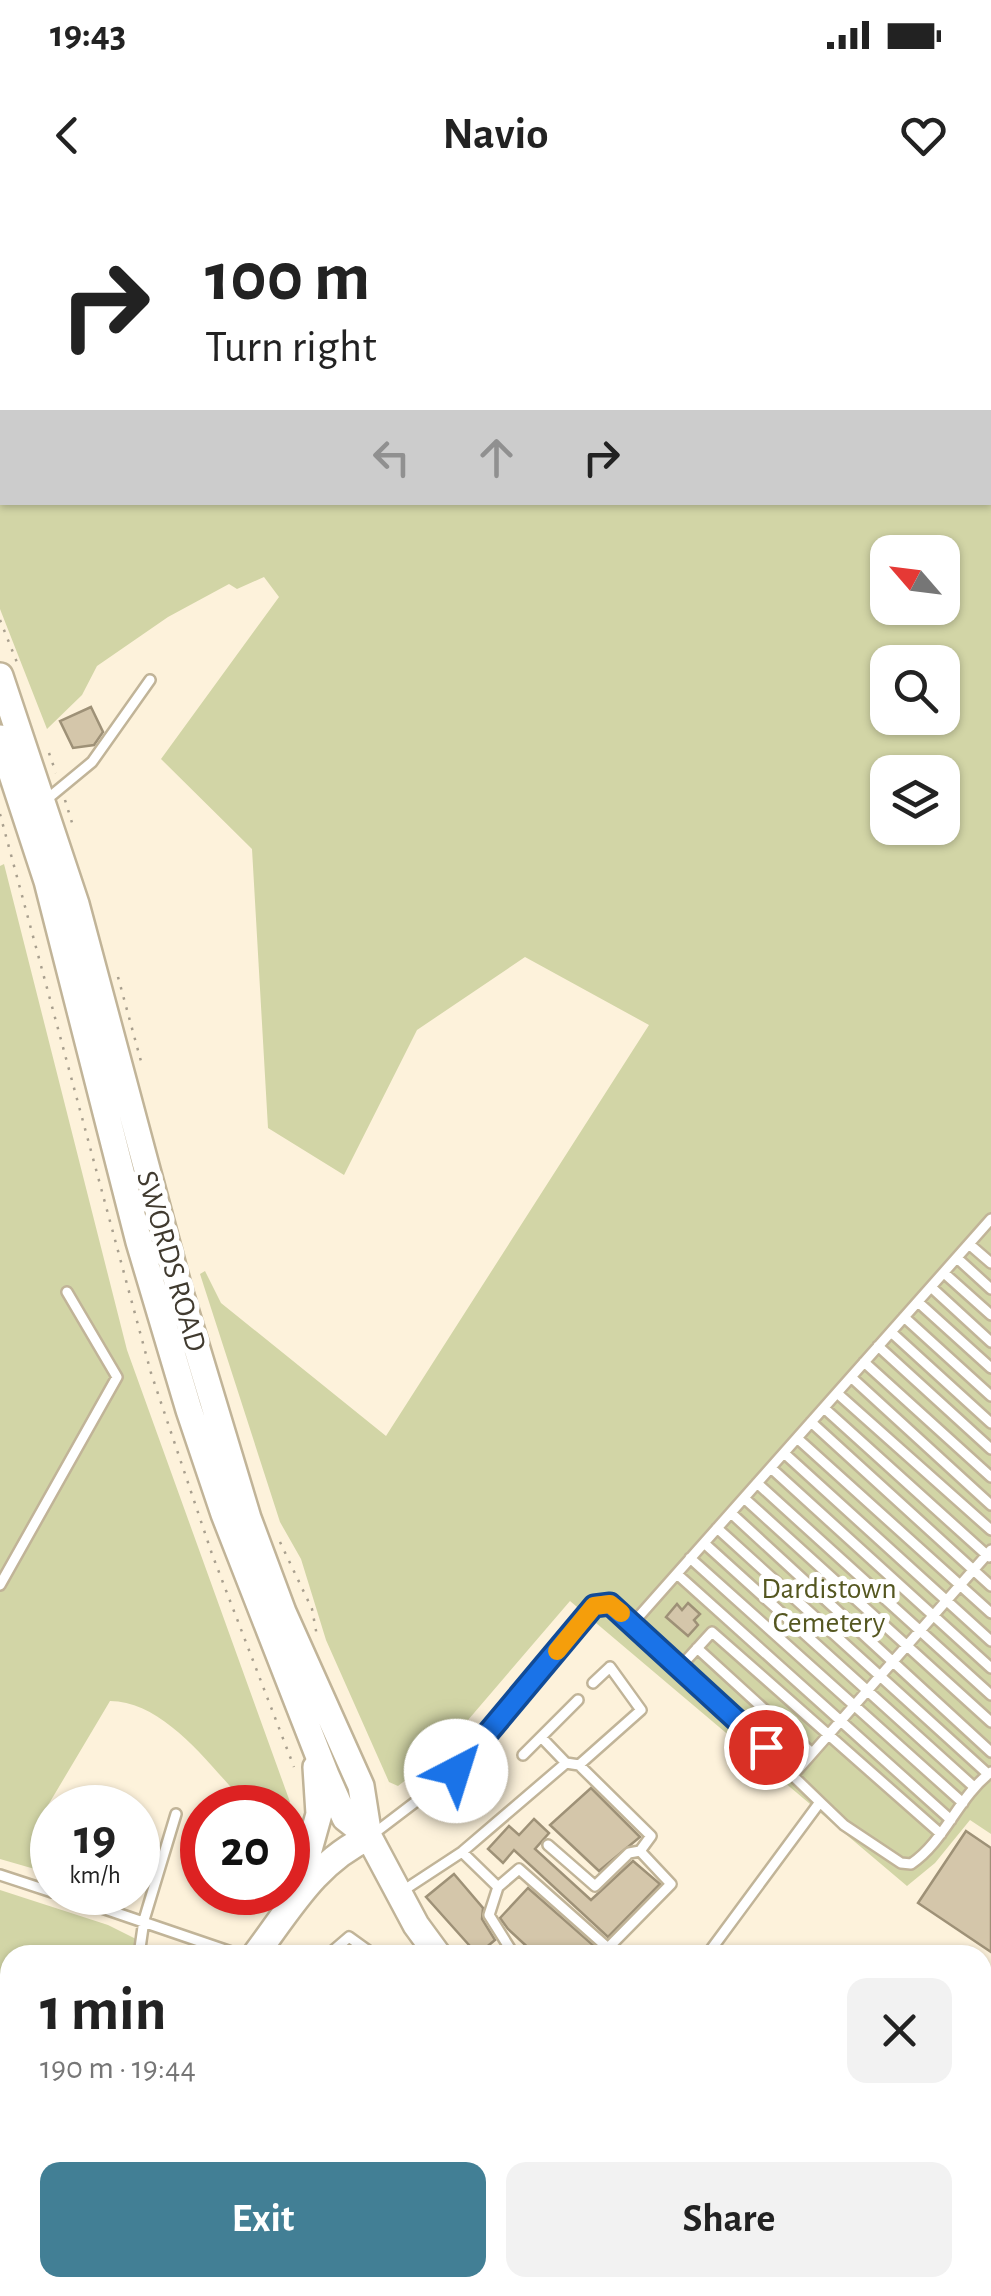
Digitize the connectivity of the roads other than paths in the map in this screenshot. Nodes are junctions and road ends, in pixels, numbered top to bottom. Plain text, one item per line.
1 (0, 676) edge
2 (150, 680) dead end
3 (0, 738) edge
4 (44, 802) junction
5 (991, 1219) edge
6 (987, 1232) edge
7 (969, 1244) junction
8 (956, 1258) junction
9 (991, 1262) edge
10 (944, 1272) junction
11 (931, 1287) junction
12 (991, 1289) edge
13 (67, 1292) dead end
14 (918, 1302) junction
15 (991, 1315) edge
16 (904, 1317) junction
17 (891, 1332) junction
18 (991, 1342) edge
19 (878, 1346) junction
20 (864, 1362) junction
21 (991, 1368) edge
22 (851, 1377) junction
23 (837, 1392) junction
24 (991, 1396) edge
25 (824, 1408) junction
26 (811, 1422) junction
27 (991, 1423) edge
28 (797, 1438) junction
29 (991, 1449) edge
30 (784, 1453) junction
31 (771, 1468) junction
32 (991, 1478) edge
33 (757, 1484) junction
34 (744, 1498) junction
35 (991, 1505) edge
36 (731, 1513) junction
37 (717, 1528) junction
38 (991, 1530) edge
39 (704, 1543) junction
40 (990, 1554) edge
41 (690, 1558) junction
42 (974, 1570) junction
43 (677, 1574) junction
44 (961, 1584) junction
45 (0, 1585) edge
46 (991, 1586) edge
47 (947, 1600) junction
48 (991, 1613) edge
49 (933, 1615) junction
50 (634, 1622) junction
51 (920, 1630) junction
52 (991, 1641) edge
53 (907, 1645) junction
54 (696, 1648) junction
55 (894, 1660) junction
56 (681, 1666) junction
57 (991, 1668) edge
58 (880, 1676) junction
59 (593, 1682) dead end
60 (867, 1690) junction
61 (991, 1695) edge
62 (578, 1700) dead end
63 (854, 1706) junction
64 (841, 1720) junction
65 (991, 1722) edge
66 (541, 1736) junction
67 (826, 1736) junction
68 (315, 1747) junction
69 (991, 1752) edge
70 (812, 1753) junction
71 (523, 1755) dead end
72 (566, 1763) junction
73 (579, 1764) junction
74 (989, 1773) edge
75 (794, 1774) junction
76 (974, 1787) junction
77 (820, 1802) junction
78 (963, 1803) junction
79 (176, 1814) dead end
80 (950, 1820) junction
81 (941, 1834) junction
82 (369, 1836) junction
83 (548, 1844) dead end
84 (310, 1846) edge
85 (640, 1851) junction
86 (462, 1852) junction
87 (0, 1875) edge
88 (310, 1882) edge
89 (30, 1884) edge
90 (498, 1887) junction
91 (399, 1893) junction
92 (128, 1915) edge
93 (286, 1915) edge
94 (144, 1920) junction
95 (140, 1945) edge
96 (213, 1945) edge
97 (269, 1945) edge
98 (272, 1945) edge
99 (339, 1945) edge
100 (360, 1945) edge
101 (432, 1945) edge
102 (508, 1945) edge
103 (605, 1945) edge
104 (611, 1945) edge
105 (715, 1945) edge

1 - 4 main road, SWORDS ROAD
2 - 4 lane
3 - 68 main road, SWORDS ROAD
4 - 82 main road, SWORDS ROAD
5 - 6 lane
6 - 7 lane
7 - 8 lane
7 - 9 lane
8 - 10 lane
8 - 12 lane
10 - 11 lane
10 - 15 lane
11 - 14 lane
11 - 18 lane
13 - 45 lane
14 - 16 lane
14 - 21 lane
16 - 17 lane
16 - 24 lane
17 - 19 lane
17 - 27 lane
19 - 20 lane
19 - 29 lane
20 - 22 lane
20 - 32 lane
22 - 23 lane
22 - 35 lane
23 - 25 lane
23 - 38 lane
25 - 26 lane
25 - 40 lane
26 - 28 lane
26 - 42 lane
28 - 30 lane
28 - 44 lane
30 - 31 lane
30 - 47 lane
31 - 33 lane
31 - 49 lane
33 - 34 lane
33 - 51 lane
34 - 36 lane
34 - 53 lane
36 - 37 lane
36 - 55 lane
37 - 39 lane
37 - 58 lane
39 - 41 lane
39 - 60 lane
40 - 42 lane
41 - 43 lane
41 - 63 lane
42 - 44 lane
42 - 46 lane
43 - 50 lane
43 - 64 lane
44 - 47 lane
44 - 48 lane
47 - 49 lane
47 - 52 lane
49 - 51 lane
49 - 57 lane
50 - 56 lane
50 - 82 lane
51 - 53 lane
51 - 61 lane
53 - 55 lane
53 - 65 lane
54 - 56 lane
54 - 67 lane
54 - 70 lane
55 - 58 lane
55 - 69 lane
56 - 75 lane
58 - 60 lane
58 - 74 lane
59 - 73 lane
60 - 63 lane
60 - 76 lane
62 - 66 lane
63 - 64 lane
63 - 78 lane
64 - 67 lane
64 - 80 lane
66 - 71 lane
66 - 72 lane
67 - 70 lane
67 - 81 lane
68 - 82 main road, SWORDS ROAD
68 - 84 main road
70 - 75 lane
72 - 73 lane
72 - 86 lane
73 - 85 lane
74 - 76 lane
75 - 77 lane
76 - 78 lane
77 - 81 lane
77 - 105 lane
78 - 80 lane
79 - 94 lane
80 - 81 lane
82 - 88 main road
82 - 91 main road, SWORDS ROAD
82 - 98 main road
83 - 85 lane
85 - 104 lane
86 - 90 lane
86 - 91 lane
87 - 89 lane
90 - 102 lane
90 - 103 lane
91 - 101 main road, SWORDS ROAD
92 - 94 lane
93 - 97 main road
94 - 95 lane
94 - 96 lane
99 - 100 lane

